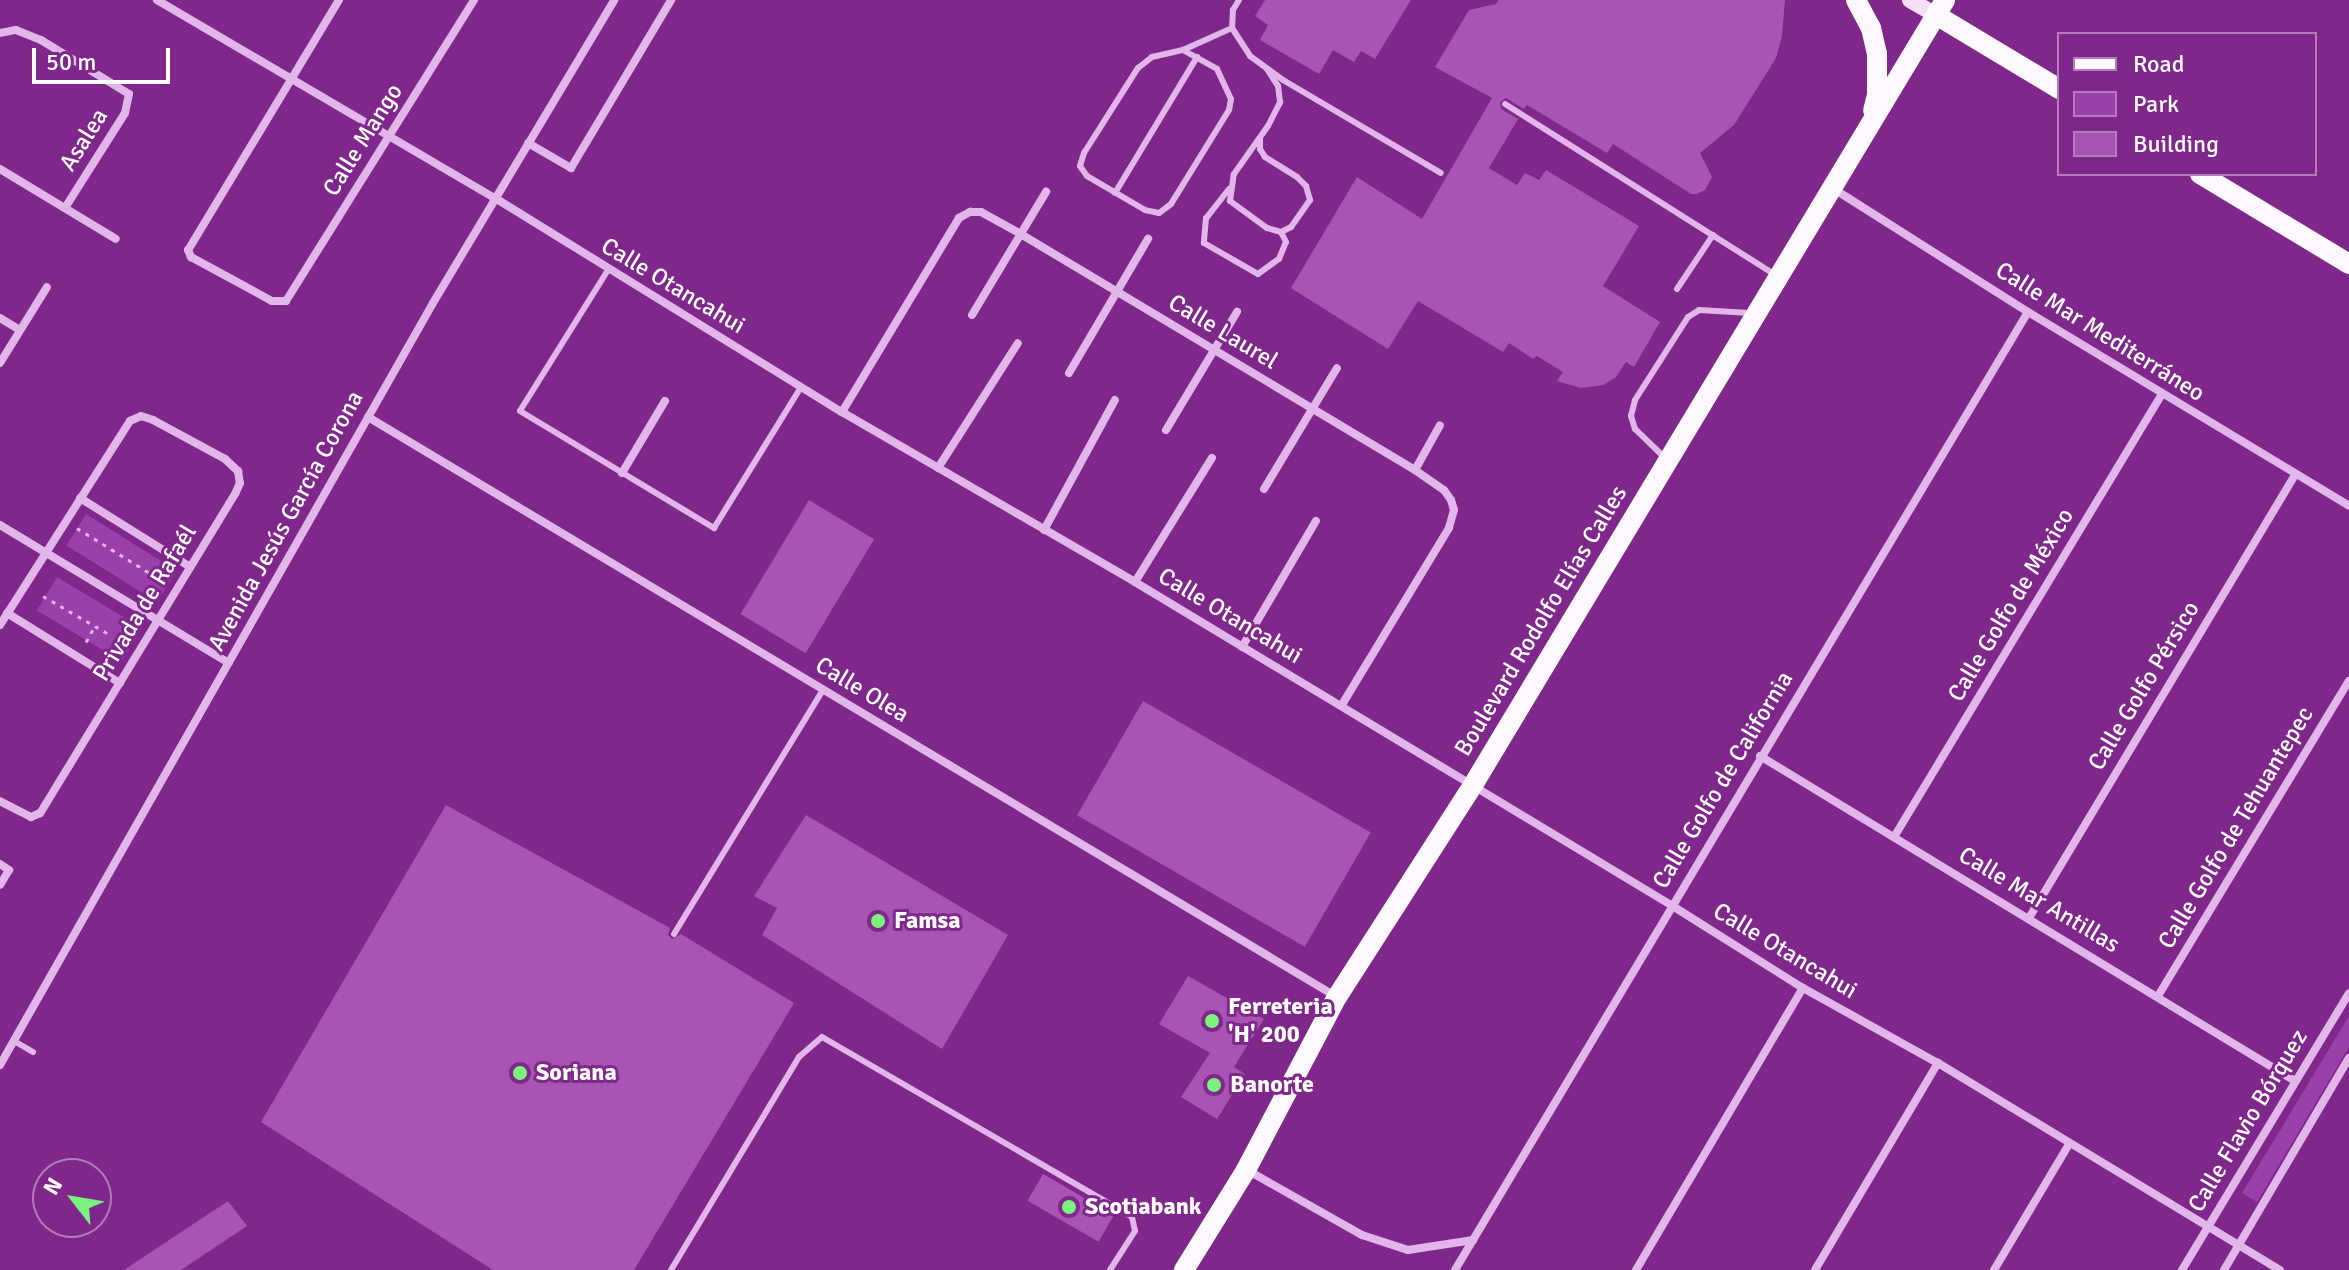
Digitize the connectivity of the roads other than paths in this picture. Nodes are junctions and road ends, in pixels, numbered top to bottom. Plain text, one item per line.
1 (157, 0) edge
2 (339, 0) edge
3 (474, 0) edge
4 (614, 0) edge
5 (671, 0) edge
6 (1239, 0) edge
7 (1856, 0) edge
8 (1910, 0) edge
9 (1941, 8) edge
10 (1232, 28) junction
11 (0, 33) edge
12 (1183, 50) junction
13 (1197, 57) junction
14 (1267, 69) junction
15 (291, 79) junction
16 (2057, 88) edge
17 (1505, 104) dead end
18 (1869, 128) junction
19 (389, 137) junction
20 (1260, 138) junction
21 (528, 143) junction
22 (0, 169) edge
23 (1441, 173) dead end
24 (2203, 176) edge
25 (1229, 189) junction
26 (1833, 189) junction
27 (1046, 192) dead end
28 (1115, 193) junction
29 (495, 198) junction
30 (65, 208) junction
31 (1281, 232) junction
32 (1019, 233) junction
33 (1713, 235) junction
34 (116, 239) dead end
35 (1148, 239) dead end
36 (2349, 264) edge
37 (608, 270) junction
38 (1779, 277) junction
39 (47, 287) dead end
40 (1677, 289) dead end
41 (1116, 291) junction
42 (1237, 312) dead end
43 (2028, 312) junction
44 (1758, 313) junction
45 (972, 315) dead end
46 (0, 318) edge
47 (20, 330) junction
48 (1018, 343) dead end
49 (1214, 349) junction
50 (2, 356) edge
51 (1337, 368) dead end
52 (1069, 373) dead end
53 (801, 387) junction
54 (2162, 394) junction
55 (1115, 400) dead end
56 (665, 401) dead end
57 (1311, 410) junction
58 (842, 412) junction
59 (368, 417) junction
60 (1440, 425) dead end
61 (1166, 430) dead end
62 (1212, 458) dead end
63 (1668, 460) junction
64 (938, 468) junction
65 (1415, 470) junction
66 (622, 473) junction
67 (2295, 475) junction
68 (1264, 489) dead end
69 (80, 498) junction
70 (2349, 506) edge
71 (1316, 521) dead end
72 (0, 525) edge
73 (1044, 530) junction
74 (45, 552) junction
75 (189, 566) junction
76 (1135, 582) junction
77 (7, 613) junction
78 (159, 623) junction
79 (0, 625) edge
80 (1242, 647) junction
81 (229, 663) junction
82 (2349, 681) edge
83 (120, 683) junction
84 (823, 690) junction
85 (1341, 706) junction
86 (1760, 756) junction
87 (1473, 785) junction
88 (0, 801) edge
89 (1894, 837) junction
90 (0, 864) edge
91 (0, 885) edge
92 (1671, 905) junction
93 (2029, 918) junction
94 (674, 934) dead end
95 (1803, 988) junction
96 (2349, 993) edge
97 (2158, 996) junction
98 (1337, 997) junction
99 (14, 1041) junction
100 (33, 1052) dead end
101 (2349, 1058) edge
102 (1938, 1063) junction
103 (0, 1065) edge
104 (2295, 1081) junction
105 (2069, 1144) junction
106 (1246, 1170) junction
107 (2209, 1226) junction
108 (1473, 1240) junction
109 (2238, 1245) junction
110 (671, 1270) edge
111 (1110, 1270) edge
112 (1184, 1270) edge
113 (1455, 1270) edge
114 (1636, 1270) edge
115 (1815, 1270) edge
116 (1994, 1270) edge
117 (2182, 1270) edge
118 (2224, 1270) edge
119 (2280, 1270) edge

1 - 15 street, Calle Otancahui
2 - 15 street
3 - 19 street, Calle Mango
4 - 21 street, Avenida Jesús García Corona
5 - 21 street
6 - 10 lane
7 - 18 main road
8 - 9 main road
9 - 16 main road
9 - 18 main road, Boulevard Rodolfo Elías Calles
10 - 12 lane
10 - 14 lane
11 - 30 street, Asalea
12 - 13 lane
12 - 28 lane
13 - 28 lane
13 - 28 lane
14 - 20 lane
14 - 23 lane
15 - 19 street, Calle Otancahui
15 - 19 street, Calle Mango
17 - 33 lane
18 - 26 main road, Boulevard Rodolfo Elías Calles
19 - 29 street, Calle Otancahui
20 - 25 lane
20 - 31 lane
21 - 29 street, Avenida Jesús García Corona
22 - 30 street
24 - 36 main road
25 - 31 lane
25 - 31 lane
26 - 38 main road, Boulevard Rodolfo Elías Calles
26 - 43 street, Calle Mar Mediterráneo
27 - 32 street
29 - 37 street, Calle Otancahui
29 - 59 street, Avenida Jesús García Corona
30 - 34 street
32 - 41 street, Calle Laurel
32 - 45 street
32 - 58 street, Calle Laurel
33 - 38 lane
33 - 40 lane
35 - 41 street
37 - 53 street, Calle Otancahui
37 - 66 lane
38 - 44 main road, Boulevard Rodolfo Elías Calles
39 - 47 street
41 - 49 street, Calle Laurel
41 - 52 street
42 - 49 street
43 - 54 street, Calle Mar Mediterráneo
43 - 86 street, Calle Golfo de California
44 - 63 main road, Boulevard Rodolfo Elías Calles
44 - 63 lane
46 - 47 street
47 - 50 street
48 - 64 street
49 - 57 street, Calle Laurel
49 - 61 street
51 - 57 street
53 - 58 street, Calle Otancahui
53 - 66 lane
54 - 67 street, Calle Mar Mediterráneo
54 - 89 street, Calle Golfo de México
55 - 73 street
56 - 66 street
57 - 65 street, Calle Laurel
57 - 68 street
58 - 64 street, Calle Otancahui
59 - 81 street, Avenida Jesús García Corona
59 - 84 street, Calle Olea
60 - 65 street
62 - 76 street
63 - 87 main road, Boulevard Rodolfo Elías Calles
64 - 73 street, Calle Otancahui
65 - 85 street, Calle Laurel
67 - 70 street, Calle Mar Mediterráneo
67 - 93 street, Calle Golfo Pérsico
69 - 74 street
69 - 75 street
69 - 75 street, Privada de Rafaél
71 - 80 street
72 - 74 street
73 - 76 street, Calle Otancahui
74 - 77 street
74 - 78 street
75 - 78 street, Privada de Rafaél
76 - 80 street, Calle Otancahui
77 - 79 street
77 - 83 street
78 - 81 street
78 - 83 street, Privada de Rafaél
80 - 85 street, Calle Otancahui
81 - 99 street, Avenida Jesús García Corona
82 - 97 street, Calle Golfo de Tehuantepec
83 - 88 street, Privada de Rafaél
84 - 94 lane
84 - 98 street, Calle Olea
85 - 87 street, Calle Otancahui
86 - 89 street, Calle Mar Antillas
86 - 92 street, Calle Golfo de California
87 - 92 street, Calle Otancahui
87 - 98 main road, Boulevard Rodolfo Elías Calles
89 - 93 street, Calle Mar Antillas
90 - 91 street
92 - 95 street, Calle Otancahui
92 - 108 street, Calle Golfo de California
93 - 97 street, Calle Mar Antillas
95 - 102 street, Calle Otancahui
95 - 114 street
96 - 104 street, Calle Flavio Bórquez
97 - 104 street, Calle Mar Antillas
98 - 106 main road, Boulevard Rodolfo Elías Calles
99 - 100 lane
99 - 103 street, Avenida Jesús García Corona
101 - 109 street
102 - 105 street, Calle Otancahui
102 - 115 street
104 - 107 street, Calle Flavio Bórquez
105 - 107 street, Calle Otancahui
105 - 116 street
106 - 108 street
106 - 112 main road, Boulevard Rodolfo Elías Calles
107 - 109 street, Calle Otancahui
107 - 117 street, Calle Flavio Bórquez
108 - 113 street, Calle Golfo de California
109 - 118 street
109 - 119 street, Calle Otancahui
110 - 111 lane

